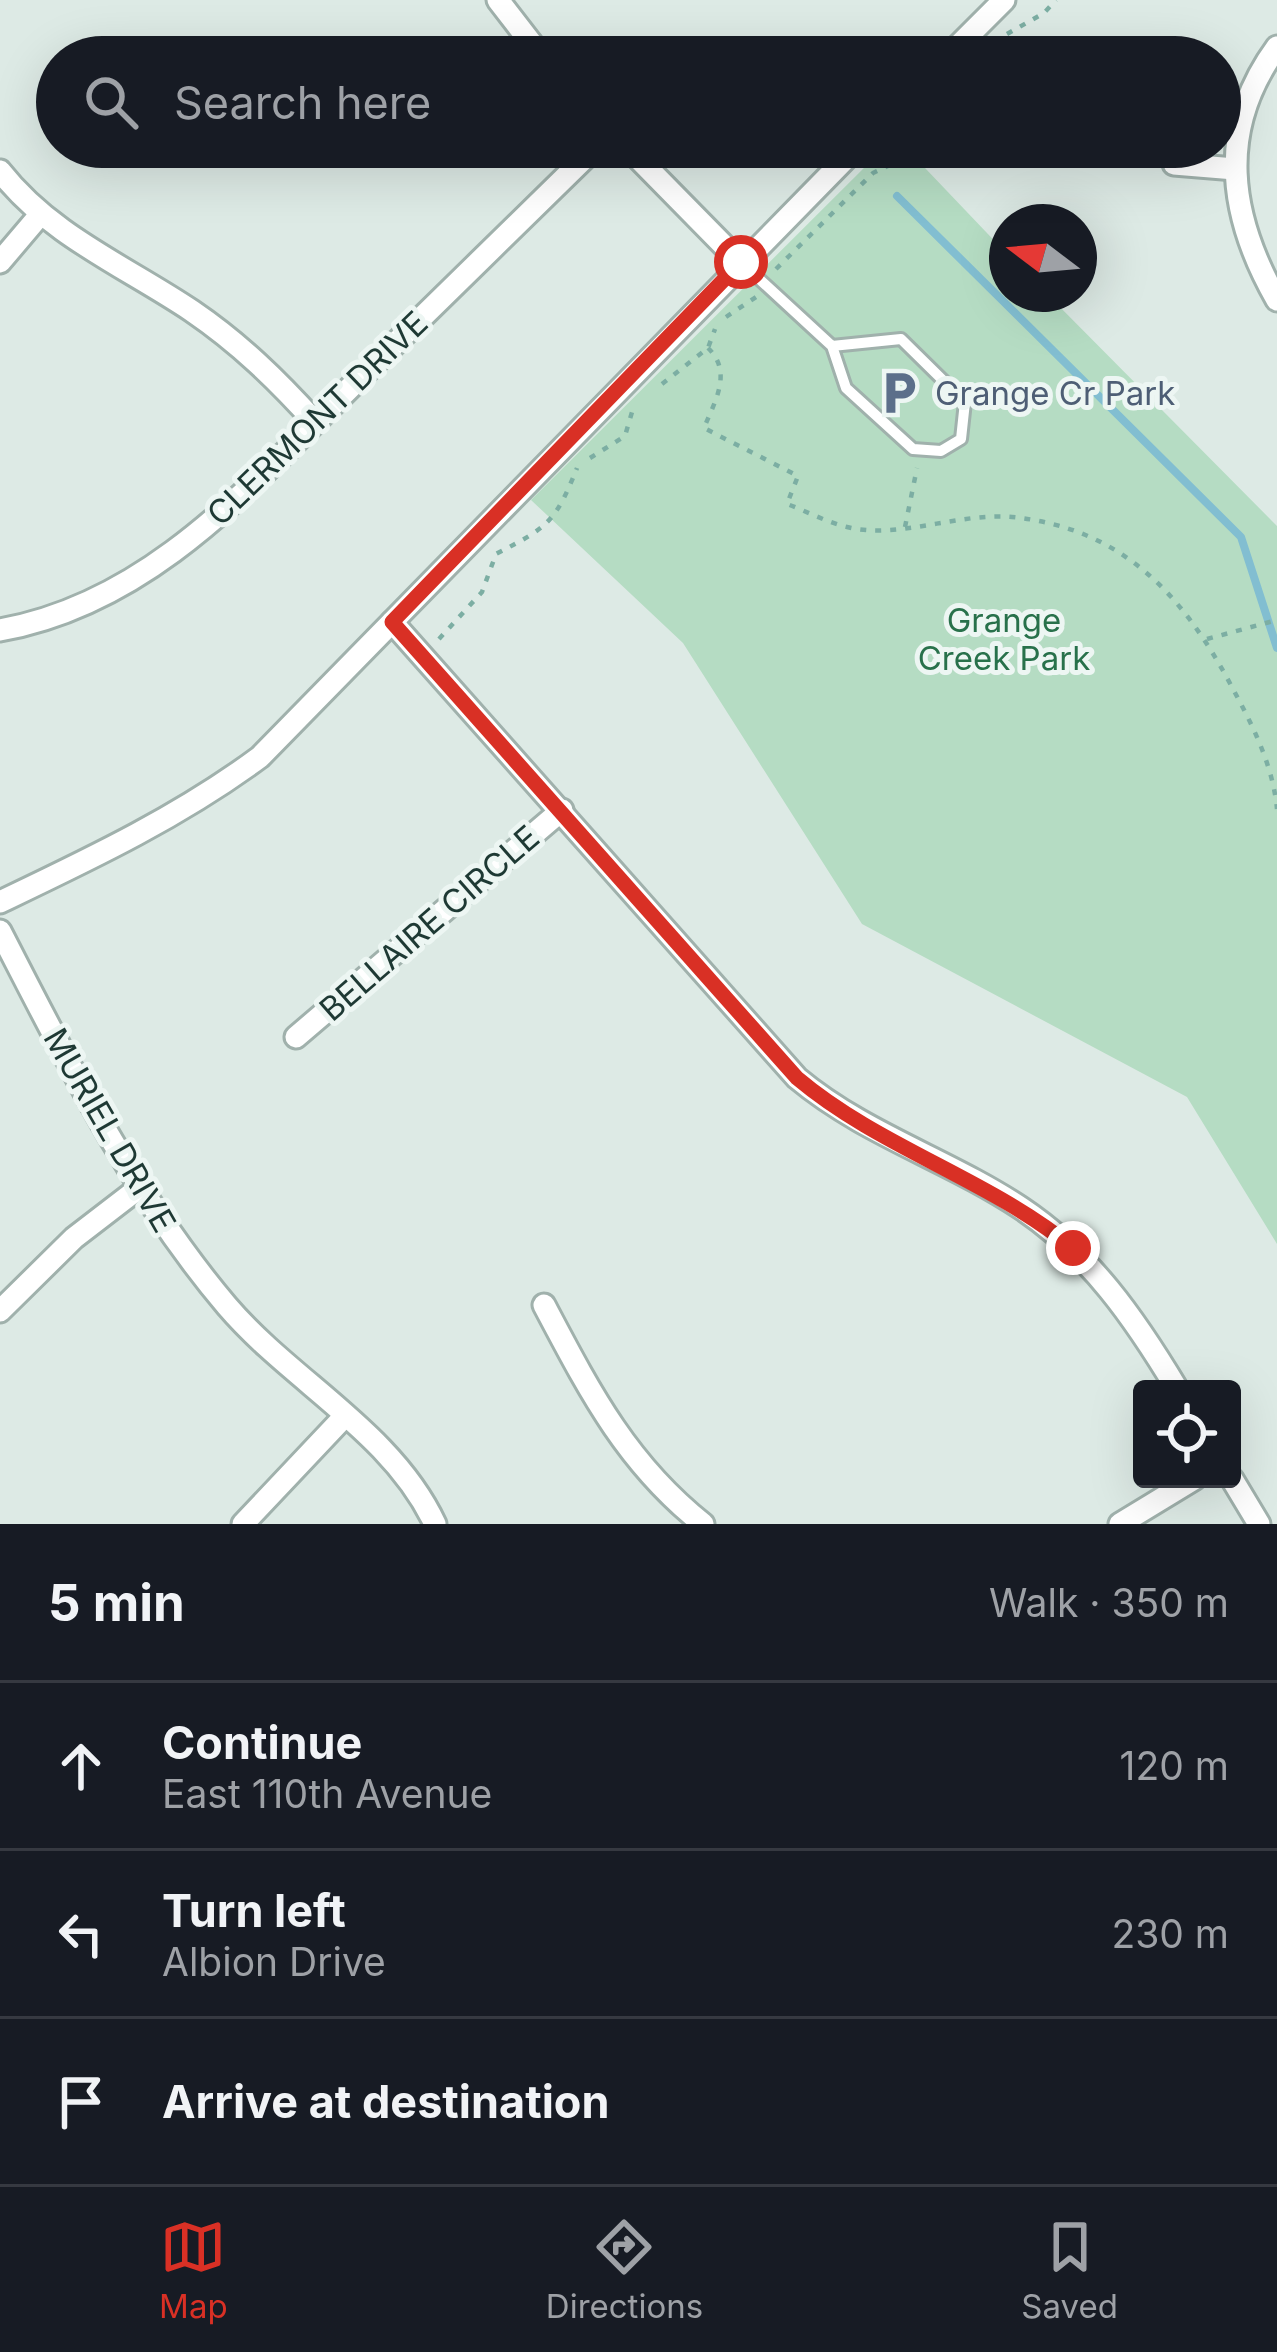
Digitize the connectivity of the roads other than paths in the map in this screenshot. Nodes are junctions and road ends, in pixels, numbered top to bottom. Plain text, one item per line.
1 (498, 0) edge
2 (1004, 0) edge
3 (526, 36) edge
4 (968, 36) edge
5 (1277, 47) edge
6 (1241, 142) edge
7 (575, 168) edge
8 (648, 168) edge
9 (836, 168) edge
10 (1223, 168) edge
11 (1235, 169) joint
12 (0, 171) edge
13 (39, 216) junction
14 (0, 262) edge
15 (741, 262) junction
16 (1277, 299) edge
17 (832, 346) junction
18 (315, 422) junction
19 (392, 622) junction
20 (0, 630) edge
21 (562, 810) junction
22 (0, 902) edge
23 (0, 931) edge
24 (296, 1037) dead end
25 (139, 1188) junction
26 (544, 1305) dead end
27 (0, 1311) edge
28 (1172, 1380) edge
29 (344, 1417) junction
30 (1178, 1488) edge
31 (1237, 1488) edge
32 (242, 1524) edge
33 (435, 1524) edge
34 (703, 1524) edge
35 (1120, 1524) edge
36 (1259, 1524) edge

1 - 3 street
2 - 4 street
5 - 6 street
7 - 18 street, CLERMONT DRIVE
8 - 15 street
9 - 15 street
10 - 11 street
11 - 16 street
12 - 13 street
13 - 14 street
13 - 18 street
15 - 17 lane
15 - 19 street
17 - 17 lane
18 - 20 street, CLERMONT DRIVE
19 - 21 street
19 - 22 street
21 - 24 street, BELLAIRE CIRCLE
21 - 28 street
23 - 25 street, MURIEL DRIVE
25 - 27 street
25 - 29 street, MURIEL DRIVE
26 - 34 street
29 - 32 street
29 - 33 street, MURIEL DRIVE
30 - 35 street
31 - 36 street

